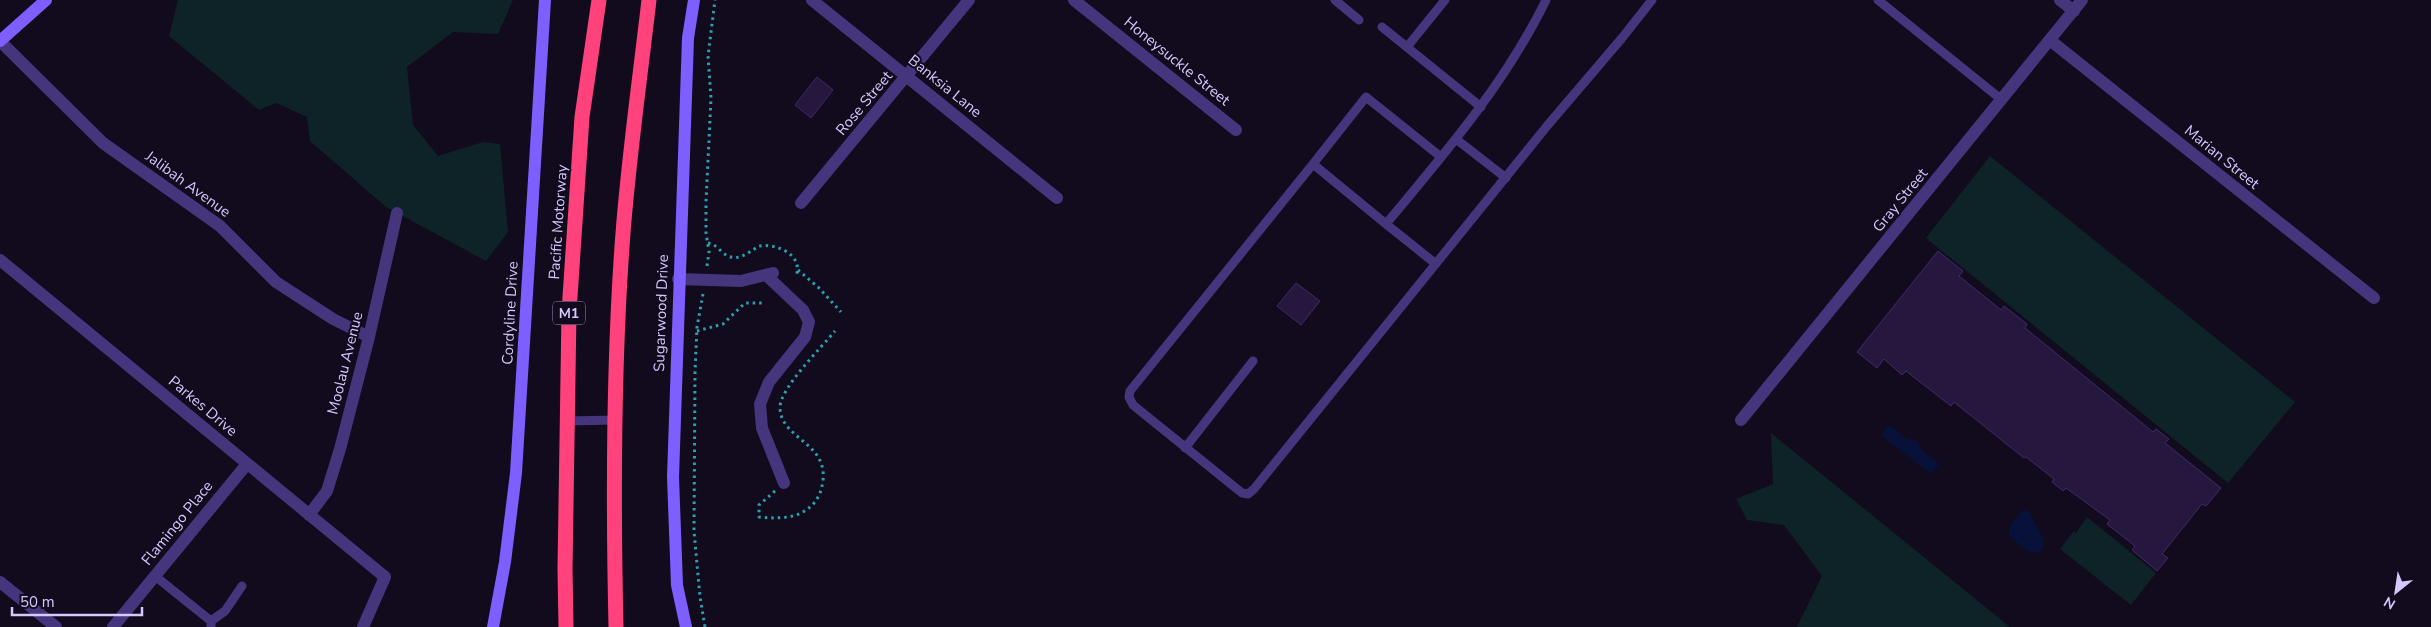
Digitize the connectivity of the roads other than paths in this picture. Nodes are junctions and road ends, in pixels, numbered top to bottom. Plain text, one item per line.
1 (46, 0) edge
2 (545, 0) edge
3 (599, 0) edge
4 (649, 0) edge
5 (694, 0) edge
6 (812, 0) edge
7 (968, 0) edge
8 (1074, 0) edge
9 (1335, 0) edge
10 (1445, 0) edge
11 (1546, 0) edge
12 (1652, 0) edge
13 (1878, 0) edge
14 (2060, 0) edge
15 (2082, 0) edge
16 (2074, 11) junction
17 (1359, 20) dead end
18 (1382, 27) dead end
19 (0, 41) edge
20 (2051, 41) junction
21 (1407, 47) junction
22 (907, 77) junction
23 (2002, 100) junction
24 (1481, 107) junction
25 (1236, 130) dead end
26 (1456, 139) junction
27 (1441, 157) junction
28 (1312, 164) junction
29 (1506, 178) junction
30 (1057, 198) dead end
31 (801, 203) dead end
32 (397, 213) dead end
33 (1386, 224) junction
34 (0, 260) edge
35 (1436, 264) junction
36 (678, 279) junction
37 (2374, 298) dead end
38 (369, 337) junction
39 (1253, 361) dead end
40 (567, 420) junction
41 (616, 420) junction
42 (1741, 420) dead end
43 (1185, 448) junction
44 (247, 464) junction
45 (784, 483) road end
46 (309, 515) junction
47 (155, 576) junction
48 (0, 582) edge
49 (242, 586) dead end
50 (211, 624) edge
51 (56, 627) edge
52 (113, 627) edge
53 (363, 627) edge
54 (493, 627) edge
55 (566, 627) edge
56 (616, 627) edge
57 (686, 627) edge

1 - 19 street
2 - 54 street, Cordyline Drive
3 - 40 highway, Pacific Motorway / M1
4 - 41 highway
5 - 36 street, Sugarwood Drive
6 - 22 street, Banksia Lane
7 - 22 street, Rose Street
8 - 25 street, Honeysuckle Street
9 - 17 lane
10 - 21 lane
11 - 24 lane
12 - 29 lane
13 - 23 lane
14 - 16 street
15 - 16 street, Gray Street
16 - 20 street, Gray Street
18 - 21 lane
19 - 38 street, Jalibah Avenue
20 - 23 street, Gray Street
20 - 37 street, Marian Street
21 - 24 lane
22 - 30 street, Banksia Lane
22 - 31 street, Rose Street
23 - 42 street, Gray Street
24 - 26 lane
26 - 27 lane
26 - 29 lane
27 - 28 lane
27 - 33 lane
28 - 33 lane
28 - 43 lane
29 - 35 lane
32 - 38 street, Moolau Avenue
33 - 35 lane
34 - 44 street, Parkes Drive
35 - 43 lane
36 - 45 street
36 - 57 street, Sugarwood Drive
38 - 46 street, Moolau Avenue
39 - 43 lane
40 - 41 lane
40 - 55 highway, Pacific Motorway / M1
41 - 56 highway
44 - 46 street, Parkes Drive
44 - 47 street, Flamingo Place
46 - 53 street, Parkes Drive
47 - 50 lane
47 - 52 street, Flamingo Place
48 - 51 street
49 - 50 lane

